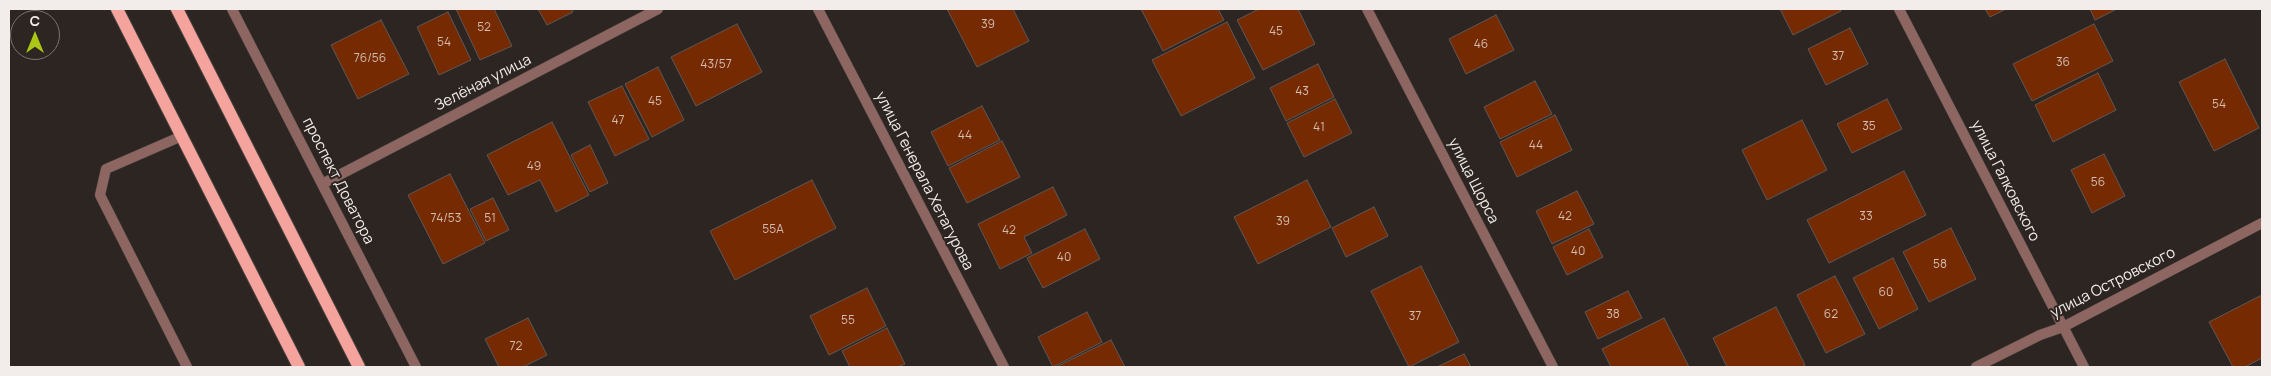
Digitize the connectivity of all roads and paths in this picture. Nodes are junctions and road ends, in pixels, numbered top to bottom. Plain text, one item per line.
1 (117, 9) edge
2 (176, 9) edge
3 (232, 9) edge
4 (658, 9) edge
5 (818, 9) edge
6 (1367, 9) edge
7 (1898, 9) edge
8 (182, 136) junction
9 (322, 184) junction
10 (2262, 223) edge
11 (2063, 327) junction
12 (187, 367) edge
13 (299, 367) edge
14 (359, 367) edge
15 (416, 367) edge
16 (1004, 367) edge
17 (1553, 367) edge
18 (1976, 367) edge
19 (2084, 367) edge

1 - 8 main road
2 - 14 main road
3 - 9 street, проспект Доватора
4 - 9 street, Зелёная улица
5 - 16 street, улица Генерала Хетагурова
6 - 17 street, улица Щорса
7 - 11 street, улица Галковского
8 - 12 street
8 - 13 main road
9 - 15 street, проспект Доватора
10 - 11 street, улица Островского
11 - 18 street, улица Островского
11 - 19 street, улица Галковского

